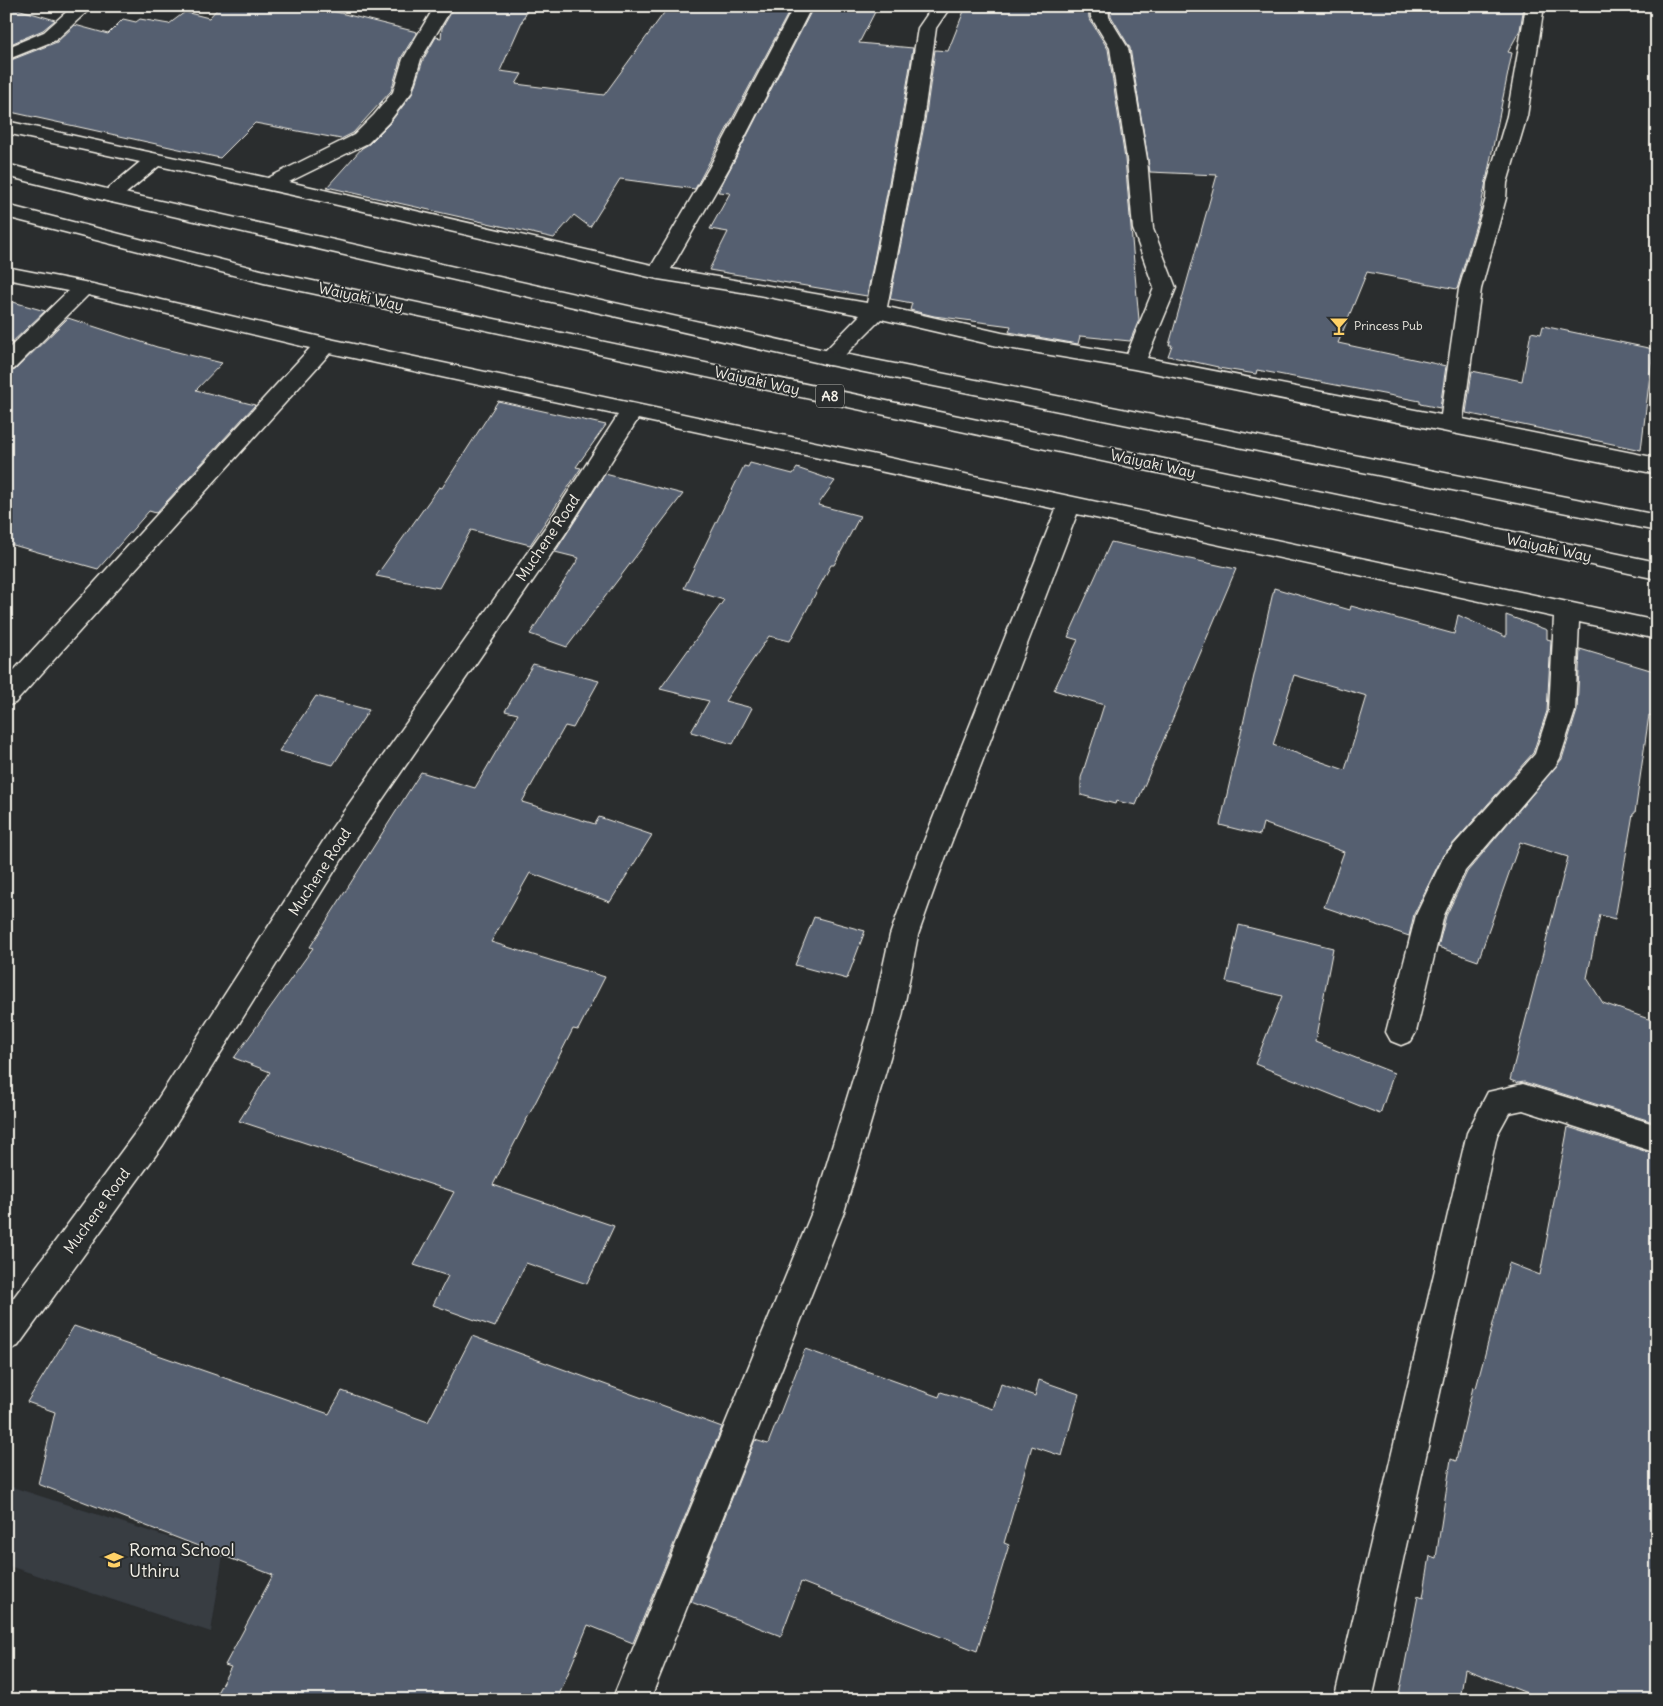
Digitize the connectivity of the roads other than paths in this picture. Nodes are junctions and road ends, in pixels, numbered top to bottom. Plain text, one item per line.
1 (84, 6) edge
2 (444, 6) edge
3 (803, 6) edge
4 (942, 6) edge
5 (1099, 6) edge
6 (1535, 6) edge
7 (6, 55) edge
8 (6, 127) edge
9 (155, 159) junction
10 (6, 170) edge
11 (271, 184) junction
12 (111, 196) junction
13 (6, 211) edge
14 (6, 273) edge
15 (658, 273) junction
16 (84, 288) junction
17 (876, 311) junction
18 (325, 345) junction
19 (829, 358) junction
20 (1134, 362) junction
21 (6, 364) edge
22 (633, 410) junction
23 (1451, 424) junction
24 (1657, 466) edge
25 (1070, 503) junction
26 (1657, 523) edge
27 (1657, 571) edge
28 (1567, 611) junction
29 (1657, 630) edge
30 (6, 696) edge
31 (1401, 1032) dead end
32 (1657, 1139) edge
33 (6, 1335) edge
34 (631, 1700) edge
35 (1352, 1700) edge

1 - 7 main road
2 - 11 main road
3 - 15 main road
4 - 17 main road
5 - 20 main road
6 - 23 main road
8 - 9 main road
9 - 11 main road
9 - 12 main road
10 - 12 main road
11 - 15 main road
12 - 19 main road
13 - 27 main road, Waiyaki Way / A8
14 - 16 main road
15 - 17 main road
16 - 18 main road
16 - 21 main road
17 - 19 main road
17 - 20 main road
18 - 22 main road
18 - 30 main road
19 - 26 main road
20 - 23 main road
22 - 25 main road
22 - 33 main road, Muchene Road
23 - 24 main road
25 - 28 main road
25 - 34 main road
28 - 29 main road
28 - 31 main road
32 - 35 main road

